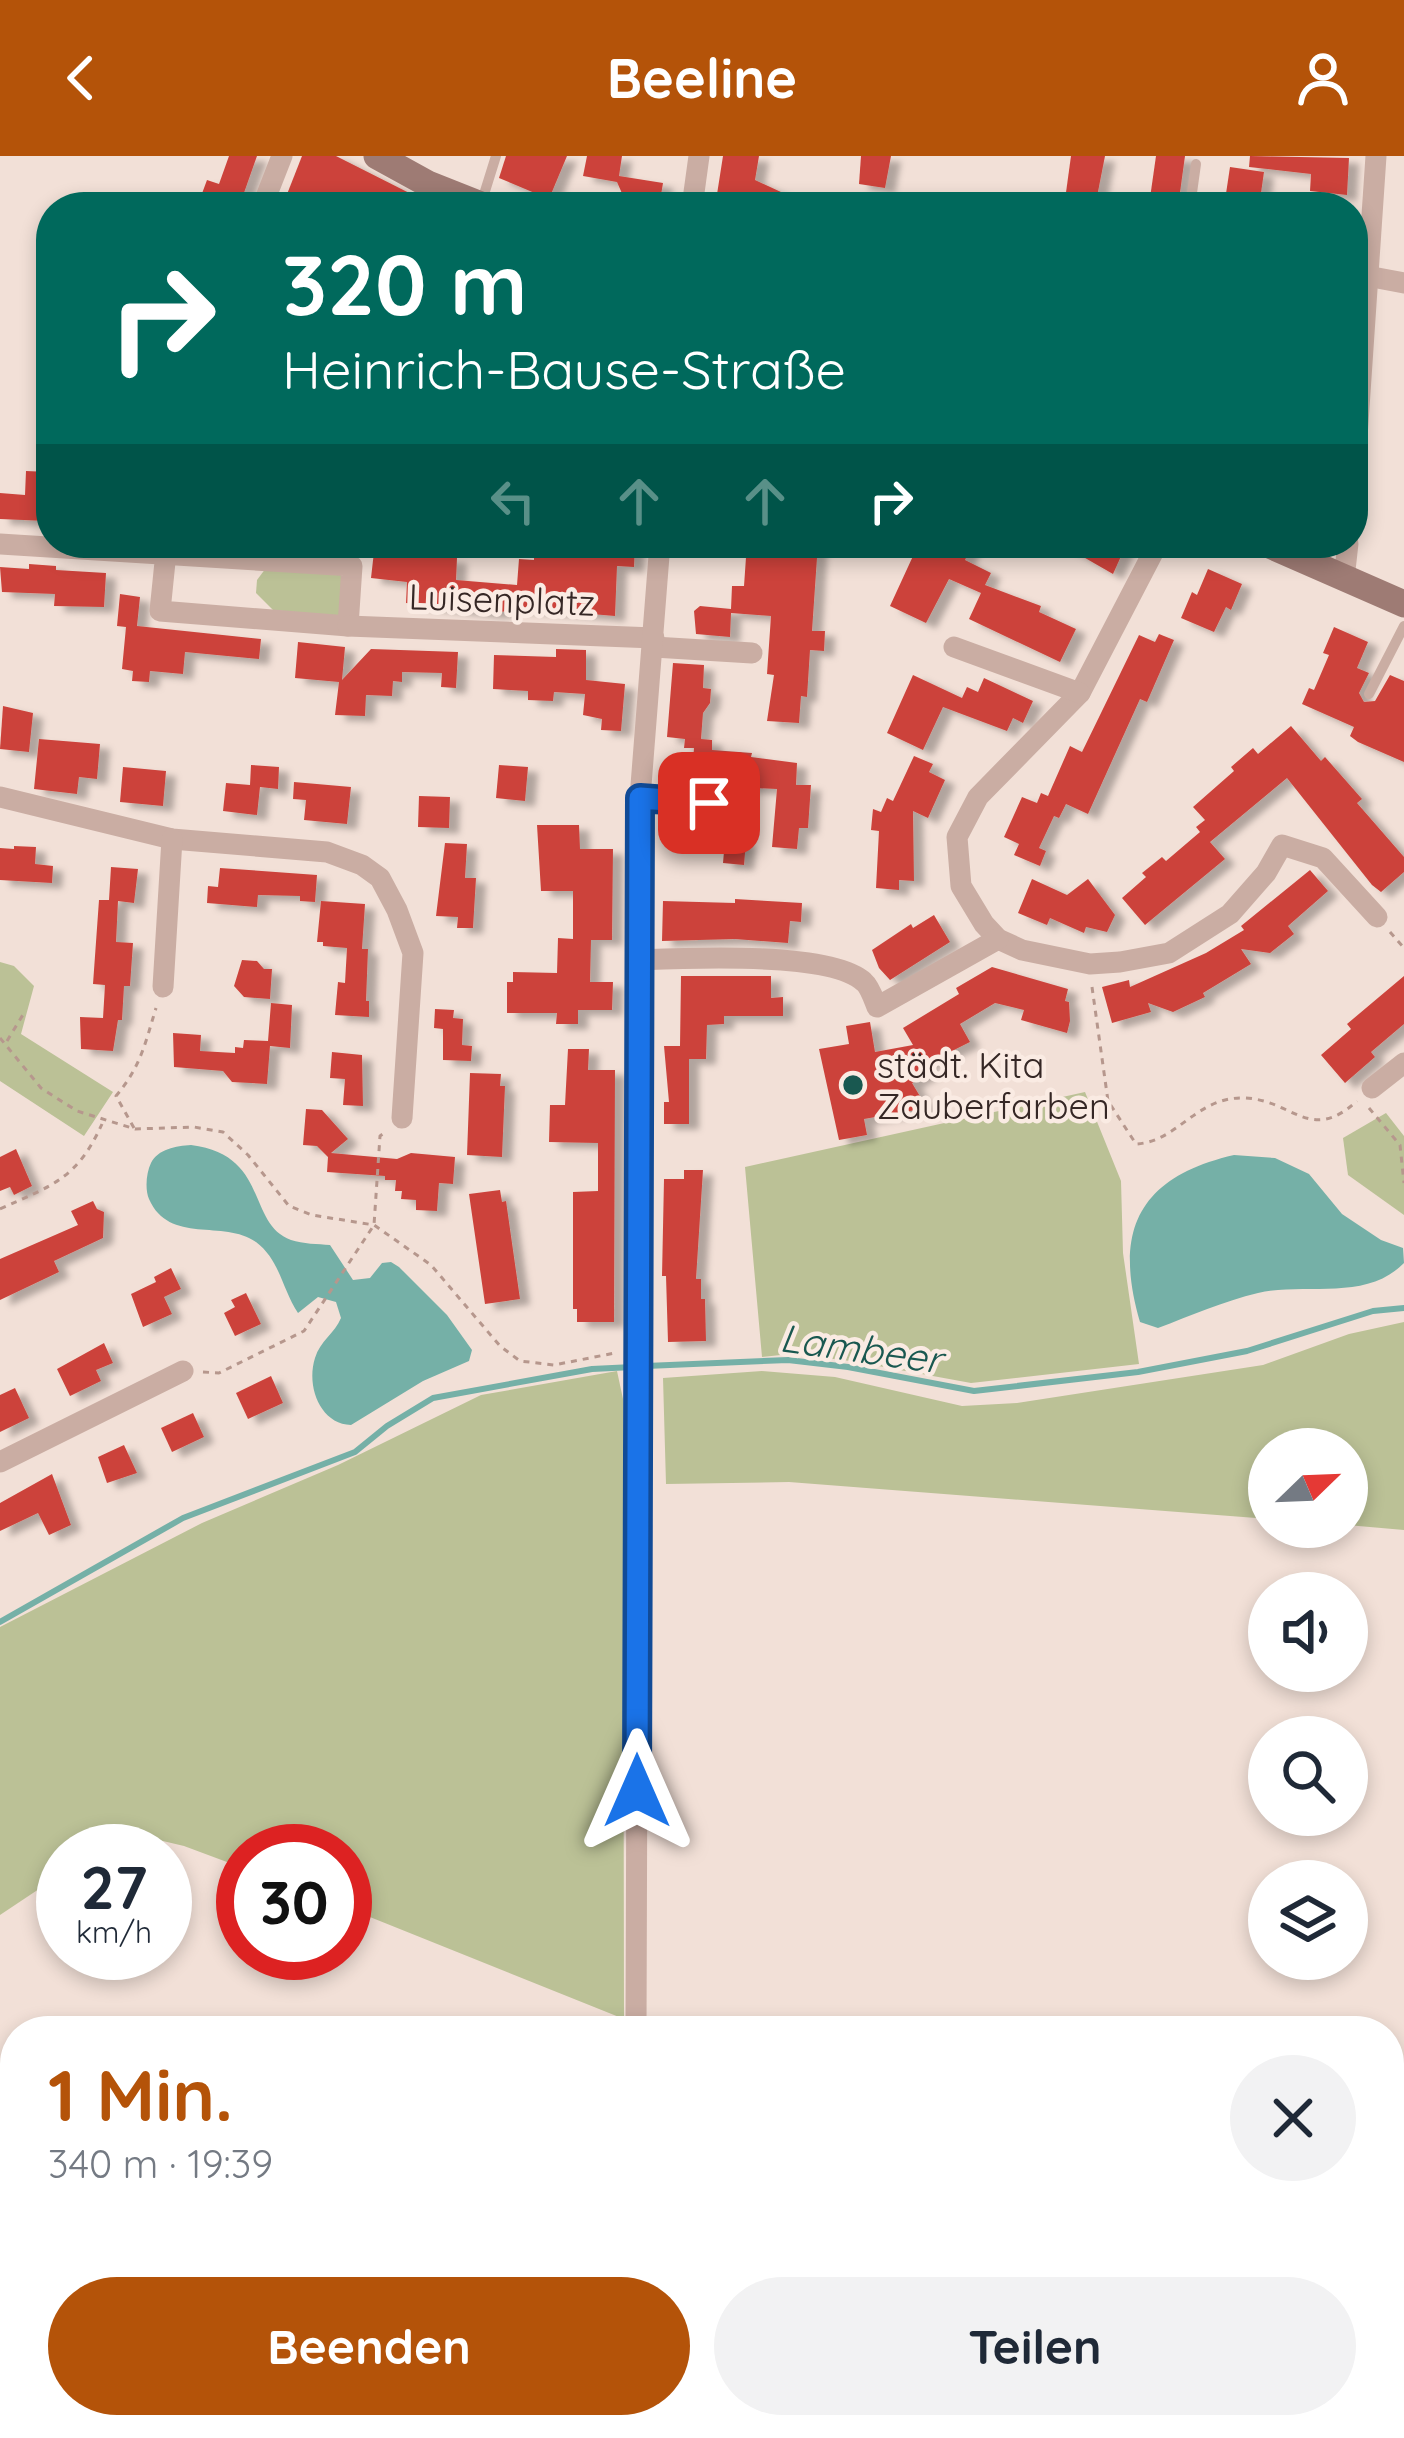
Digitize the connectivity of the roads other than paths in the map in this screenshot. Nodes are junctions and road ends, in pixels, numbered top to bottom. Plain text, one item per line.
1 (282, 156) edge
2 (377, 156) edge
3 (496, 156) edge
4 (699, 156) edge
5 (1376, 156) edge
6 (1196, 164) dead end
7 (268, 192) edge
8 (448, 192) edge
9 (487, 192) edge
10 (694, 192) edge
11 (1192, 192) edge
12 (1367, 192) edge
13 (1368, 276) edge
14 (1404, 283) edge
15 (0, 544) edge
16 (36, 545) edge
17 (165, 558) edge
18 (274, 558) edge
19 (659, 558) edge
20 (1150, 558) edge
21 (1298, 558) edge
22 (1346, 558) edge
23 (1344, 579) junction
24 (1404, 604) edge
25 (348, 626) junction
26 (1404, 626) edge
27 (654, 643) junction
28 (954, 647) dead end
29 (752, 652) dead end
30 (1080, 693) junction
31 (1370, 694) dead end
32 (0, 797) edge
33 (640, 798) junction
34 (743, 806) dead end
35 (172, 838) junction
36 (1377, 917) dead end
37 (998, 939) junction
38 (640, 960) junction
39 (163, 987) road end
40 (1404, 1063) edge
41 (1372, 1088) dead end
42 (402, 1118) road end
43 (183, 1371) road end
44 (0, 1462) edge
45 (636, 2016) edge

1 - 7 street
2 - 8 street
3 - 9 lane
4 - 10 street
5 - 12 street
6 - 11 lane
13 - 14 street
15 - 16 street
17 - 25 street, Luisenplatz
18 - 25 street
19 - 27 street
20 - 30 street
21 - 23 street
22 - 23 street
23 - 24 street
25 - 27 street, Luisenplatz
26 - 31 lane
27 - 29 street, Luisenplatz
27 - 33 street
28 - 30 street
30 - 37 street
32 - 35 street
33 - 34 street
33 - 38 street
35 - 39 street
35 - 42 street
36 - 37 street
37 - 38 street
38 - 45 street
40 - 41 street
43 - 44 street

